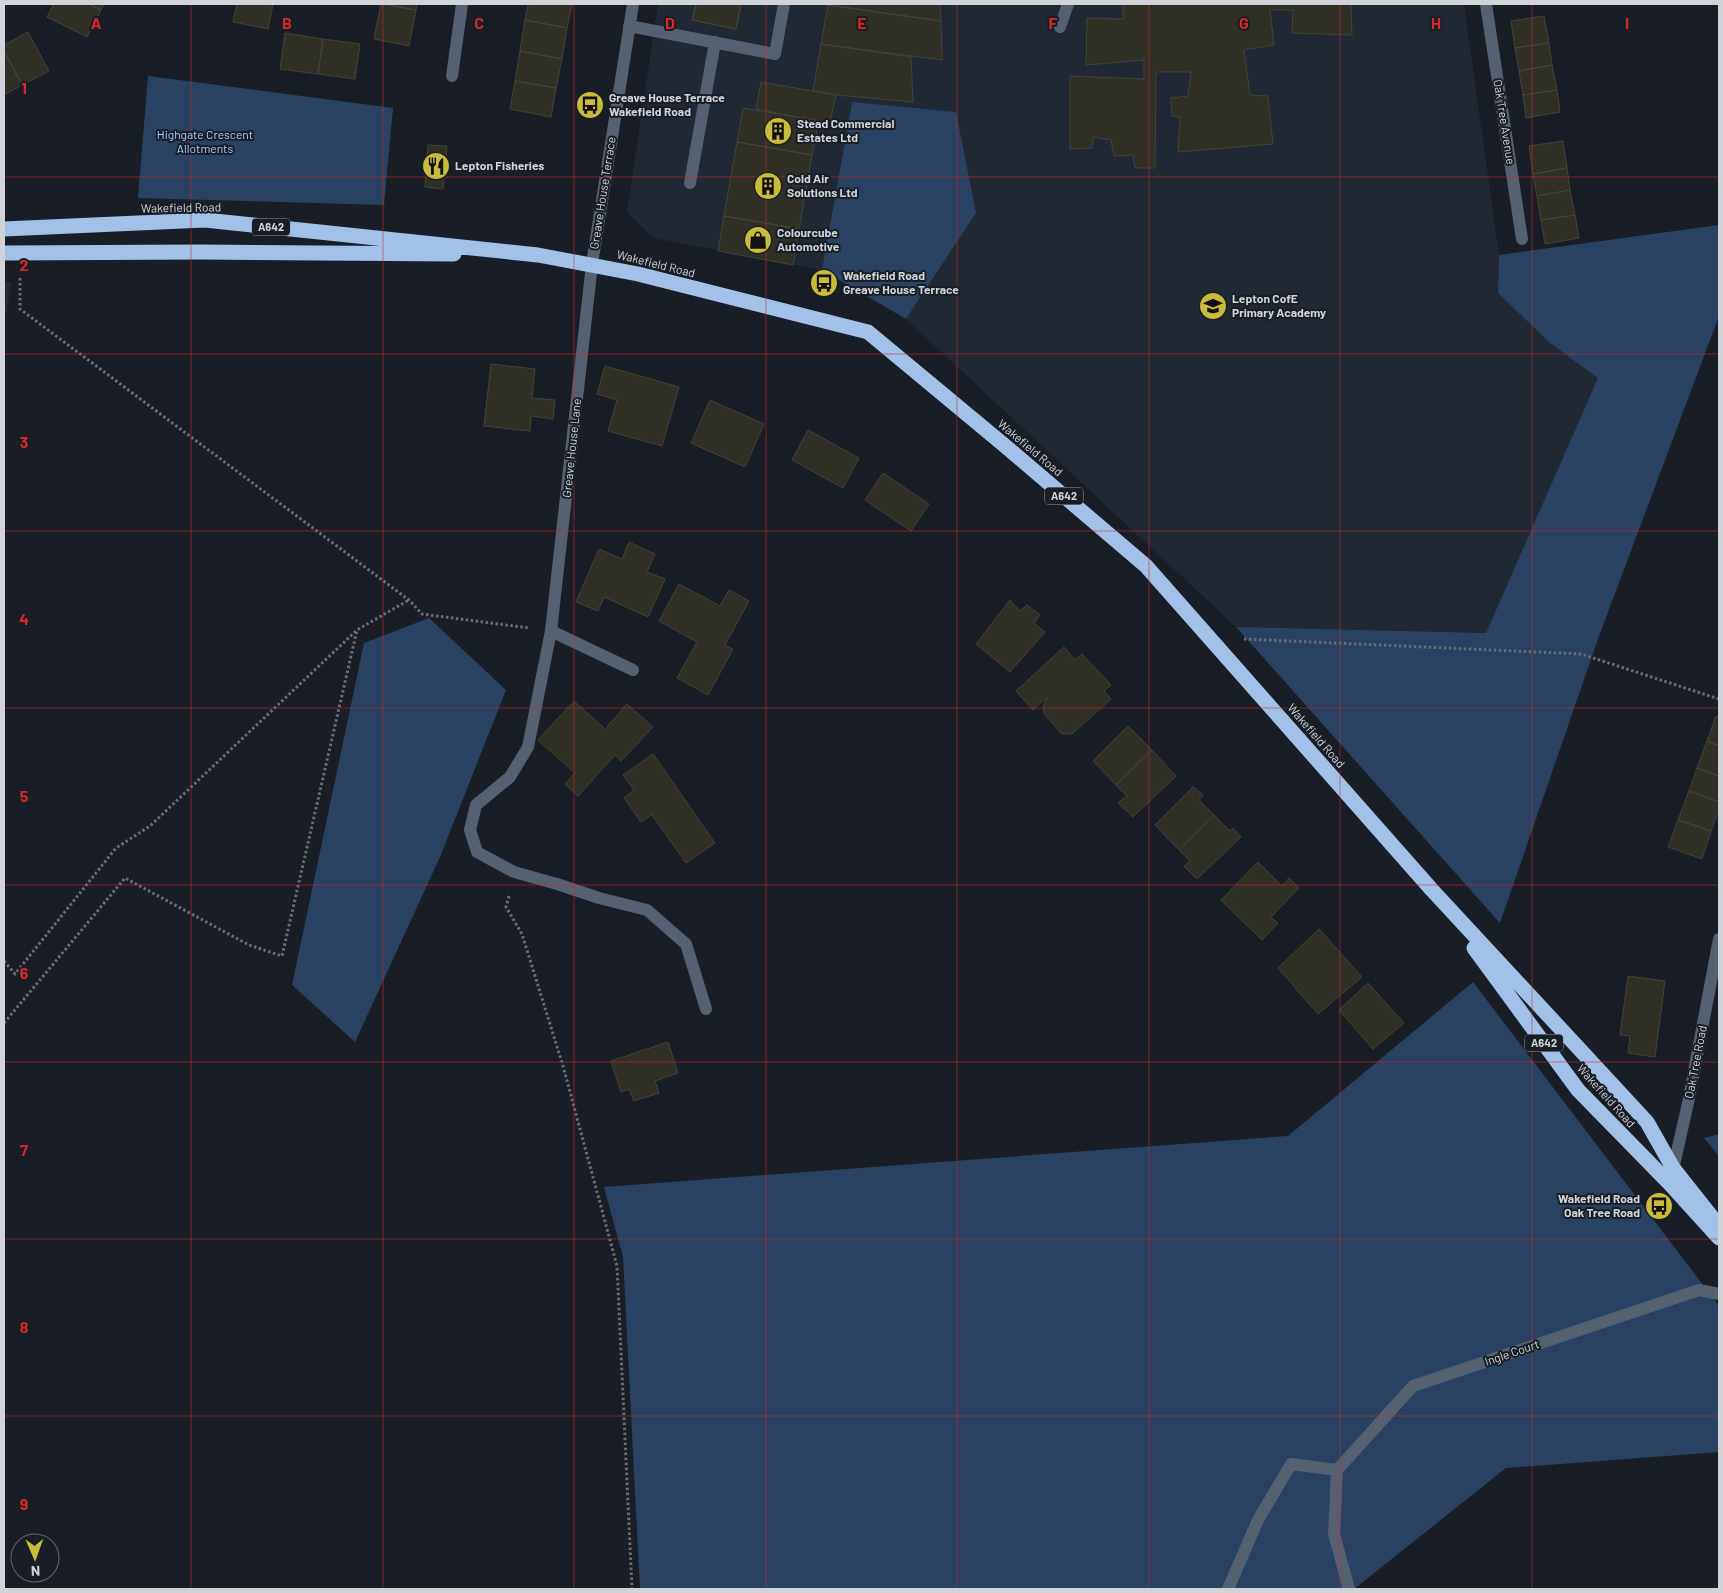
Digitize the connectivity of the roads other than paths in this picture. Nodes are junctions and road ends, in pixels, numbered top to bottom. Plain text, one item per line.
1 (462, 4) edge
2 (633, 4) edge
3 (784, 4) edge
4 (1068, 4) edge
5 (1486, 4) edge
6 (629, 26) junction
7 (1060, 27) dead end
8 (715, 42) junction
9 (452, 76) dead end
10 (690, 183) dead end
11 (4, 229) edge
12 (1522, 239) dead end
13 (4, 253) edge
14 (538, 255) junction
15 (592, 264) junction
16 (552, 631) junction
17 (633, 670) dead end
18 (1432, 890) junction
19 (1719, 939) edge
20 (706, 1009) dead end
21 (1673, 1168) junction
22 (1670, 1184) junction
23 (1719, 1226) edge
24 (1719, 1238) edge
25 (1719, 1294) edge
26 (1338, 1470) junction
27 (1228, 1589) edge
28 (1349, 1589) edge

1 - 9 street
2 - 6 street, Greave House Terrace
3 - 8 street
4 - 7 street
5 - 12 street, Oak Tree Avenue
6 - 8 street
6 - 15 street, Greave House Terrace
8 - 10 street
11 - 14 highway, Wakefield Road / A642
13 - 14 highway, Wakefield Road / A642
14 - 15 highway, Wakefield Road / A642
15 - 16 street, Greave House Lane
15 - 18 highway, Wakefield Road / A642
16 - 17 street
16 - 20 street, Greave House Lane
18 - 21 highway, Wakefield Road / A642
18 - 22 highway, Wakefield Road / A642
19 - 21 street, Oak Tree Road
21 - 22 street, Oak Tree Road
21 - 23 highway, Wakefield Road / A642
22 - 24 highway, Wakefield Road / A642
25 - 26 street, Ingle Court
26 - 27 street
26 - 28 street

